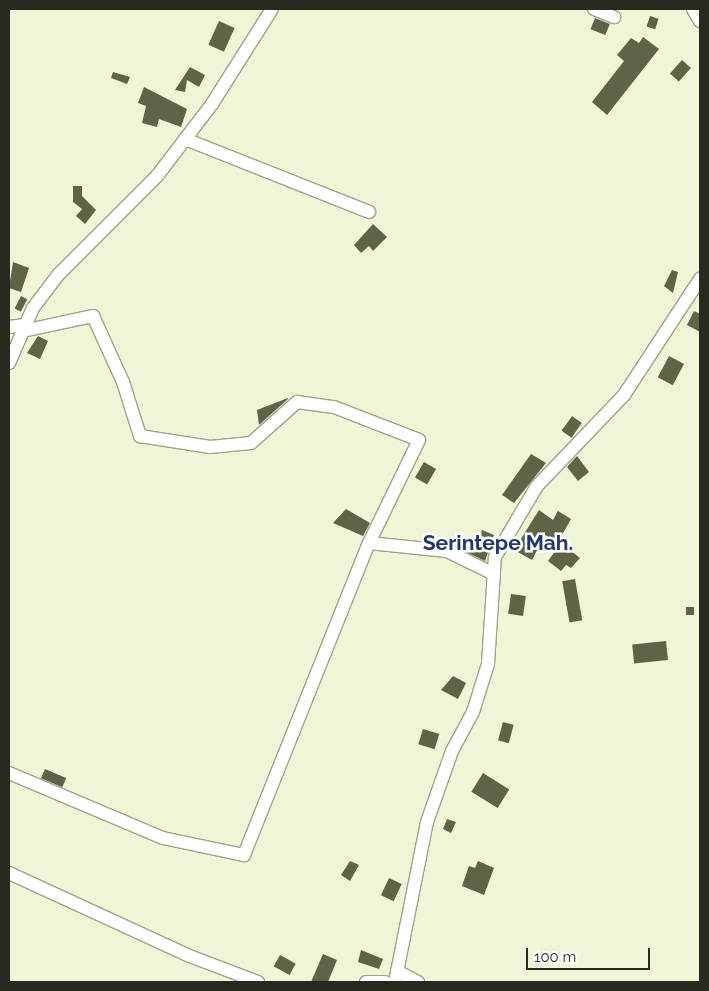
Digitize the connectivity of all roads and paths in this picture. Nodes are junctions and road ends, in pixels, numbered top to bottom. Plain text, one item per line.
1 (272, 9) edge
2 (594, 9) edge
3 (692, 9) edge
4 (614, 17) dead end
5 (700, 21) edge
6 (184, 139) junction
7 (369, 212) dead end
8 (700, 279) edge
9 (9, 327) edge
10 (24, 328) junction
11 (9, 362) edge
12 (369, 543) junction
13 (494, 574) junction
14 (9, 773) edge
15 (9, 873) edge
16 (396, 976) edge
17 (258, 982) edge
18 (366, 982) edge
19 (385, 982) edge
20 (418, 982) edge

1 - 6 street
2 - 4 street
3 - 5 street
6 - 7 street
6 - 10 street
8 - 13 street
9 - 10 street
10 - 11 street
10 - 12 street
12 - 13 street
12 - 14 street
13 - 16 street
15 - 17 street
16 - 20 street
18 - 19 street

